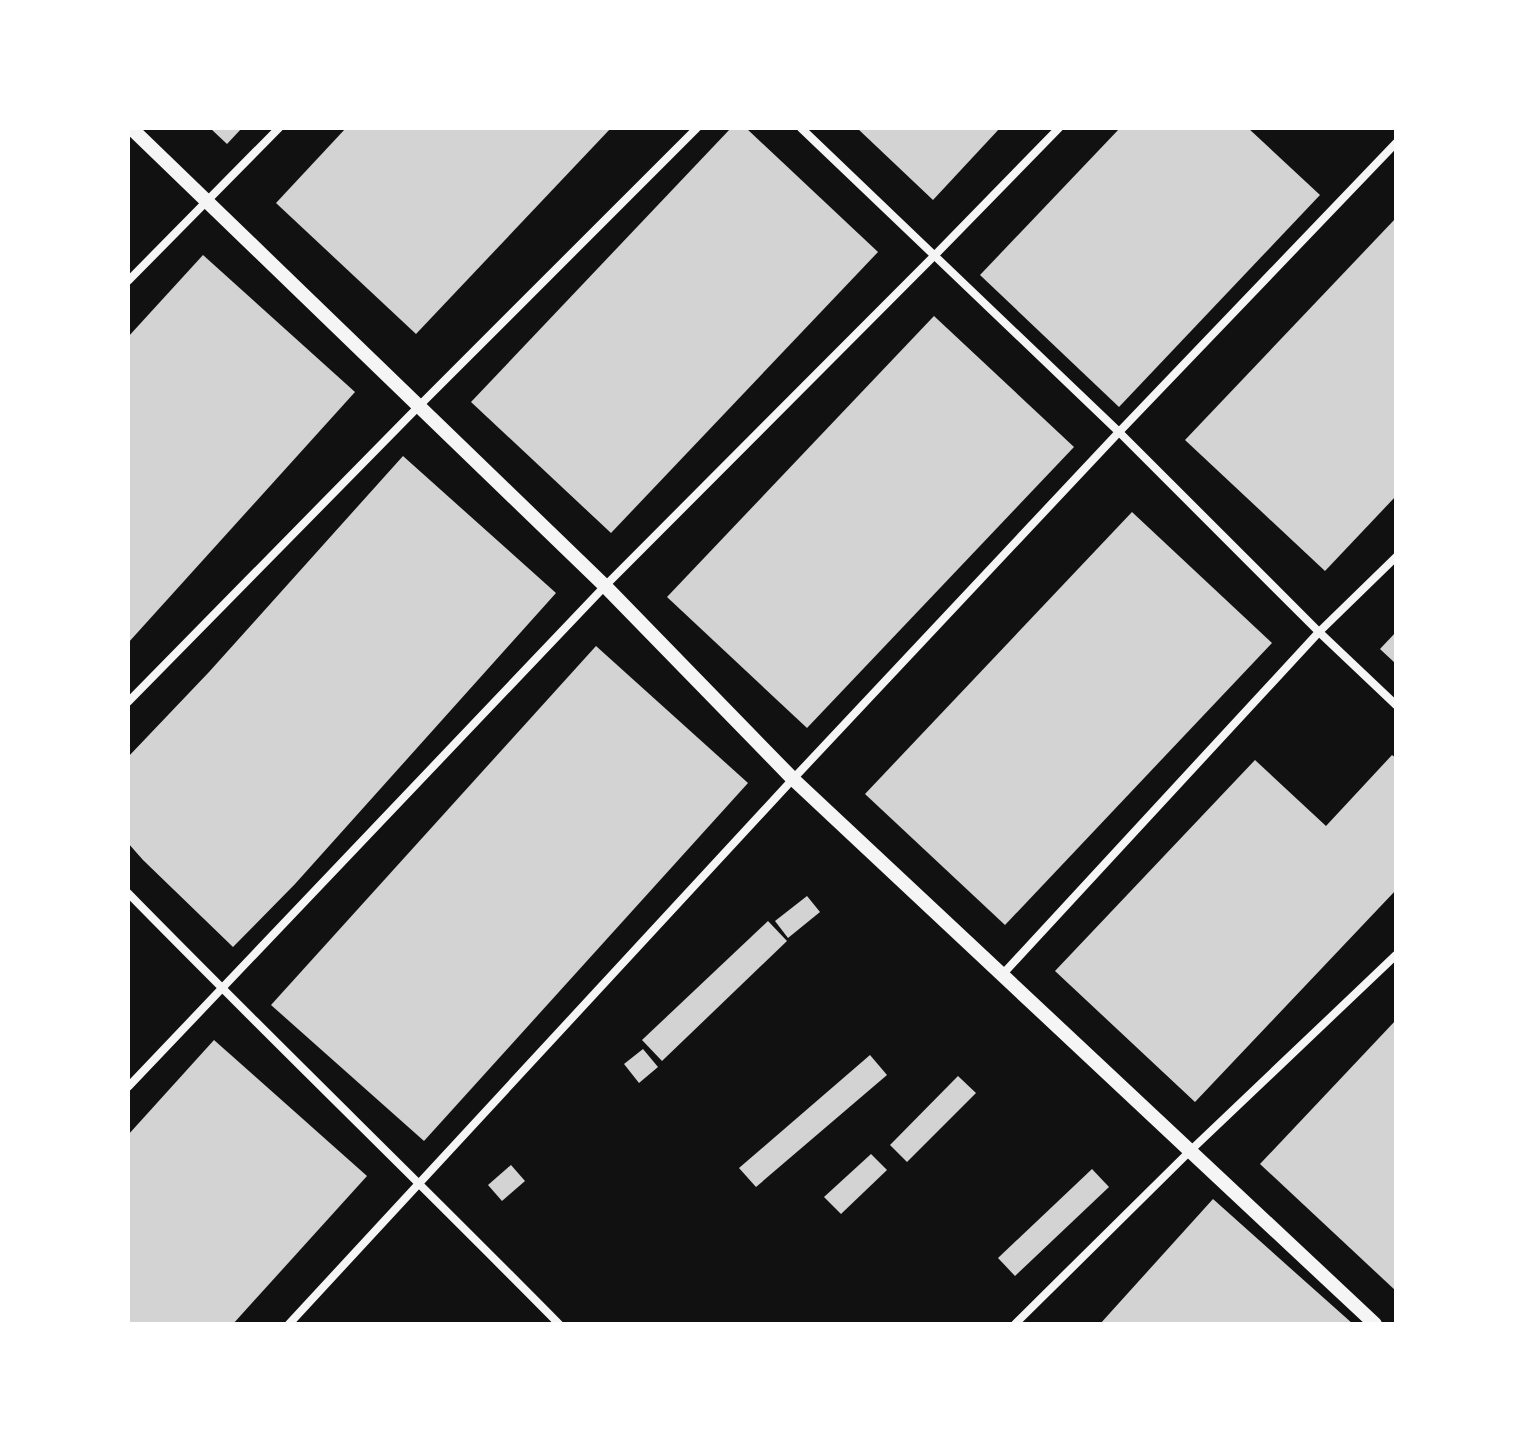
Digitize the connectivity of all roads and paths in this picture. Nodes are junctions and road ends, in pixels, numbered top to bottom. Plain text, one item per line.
1 (131, 128) edge
2 (279, 128) edge
3 (697, 128) edge
4 (801, 128) edge
5 (1059, 128) edge
6 (1396, 143) edge
7 (206, 201) junction
8 (934, 256) junction
9 (128, 281) edge
10 (420, 405) junction
11 (1119, 432) junction
12 (1396, 557) edge
13 (605, 586) junction
14 (1319, 632) junction
15 (128, 702) edge
16 (1396, 705) edge
17 (793, 779) junction
18 (128, 893) edge
19 (1396, 955) edge
20 (1002, 975) junction
21 (221, 988) junction
22 (128, 1087) edge
23 (1190, 1151) junction
24 (420, 1183) junction
25 (289, 1324) edge
26 (559, 1324) edge
27 (1015, 1324) edge
28 (1375, 1324) edge

1 - 7 street
2 - 7 street
3 - 10 street
4 - 8 street
5 - 8 street
6 - 11 street
7 - 9 street
7 - 10 street
8 - 11 street
8 - 13 street
10 - 13 street
10 - 15 street
11 - 14 street
11 - 17 street
12 - 14 street
13 - 17 street
13 - 21 street
14 - 16 street
14 - 20 street
17 - 20 street
17 - 24 street
18 - 21 street
19 - 23 street
20 - 23 street
21 - 22 street
21 - 24 street
23 - 27 street
23 - 28 street
24 - 25 street
24 - 26 street

